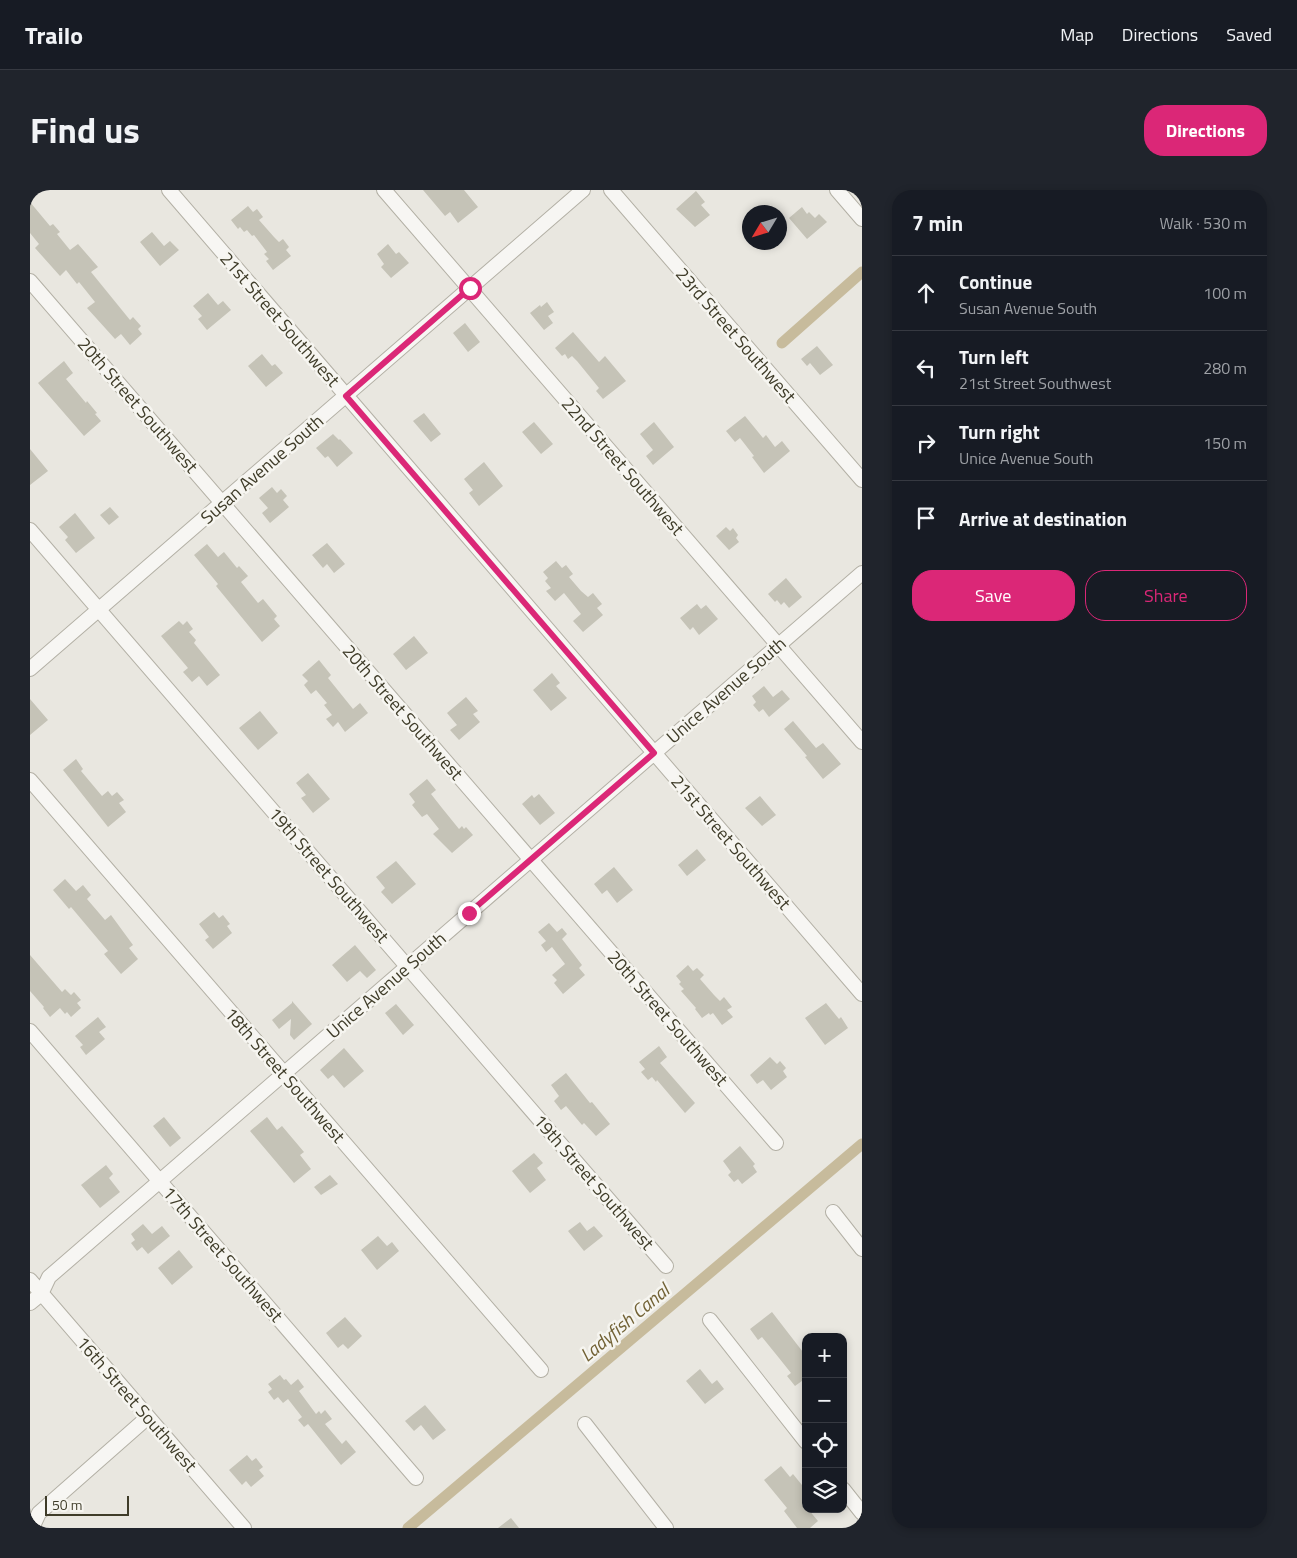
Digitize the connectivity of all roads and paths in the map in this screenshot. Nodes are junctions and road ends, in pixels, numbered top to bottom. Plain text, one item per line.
1 (169, 190) edge
2 (384, 190) edge
3 (583, 190) edge
4 (611, 190) edge
5 (837, 190) edge
6 (862, 219) edge
7 (30, 281) edge
8 (470, 288) junction
9 (346, 396) junction
10 (862, 480) edge
11 (223, 502) junction
12 (30, 530) edge
13 (862, 573) edge
14 (99, 609) junction
15 (778, 645) junction
16 (30, 669) edge
17 (862, 742) edge
18 (654, 753) junction
19 (30, 780) edge
20 (531, 859) junction
21 (408, 966) junction
22 (862, 994) edge
23 (30, 1031) edge
24 (283, 1073) junction
25 (776, 1143) dead end
26 (159, 1180) junction
27 (833, 1212) dead end
28 (862, 1249) edge
29 (666, 1266) dead end
30 (30, 1280) edge
31 (41, 1294) junction
32 (30, 1304) edge
33 (710, 1320) dead end
34 (541, 1370) dead end
35 (148, 1417) junction
36 (585, 1424) dead end
37 (802, 1437) edge
38 (416, 1478) dead end
39 (847, 1494) edge
40 (862, 1513) edge
41 (34, 1528) edge
42 (244, 1528) edge
43 (666, 1528) edge

1 - 9 street, 21st Street Southwest
2 - 8 street, 22nd Street Southwest
3 - 8 street, Susan Avenue South
4 - 10 street, 23rd Street Southwest
5 - 6 street
7 - 11 street, 20th Street Southwest
8 - 9 street, Susan Avenue South
8 - 15 street, 22nd Street Southwest
9 - 11 street, Susan Avenue South
9 - 18 street, 21st Street Southwest
11 - 14 street, Susan Avenue South
11 - 20 street, 20th Street Southwest
12 - 14 street, 19th Street Southwest
13 - 15 street, Unice Avenue South
14 - 16 street, Susan Avenue South
14 - 21 street, 19th Street Southwest
15 - 17 street, 22nd Street Southwest
15 - 18 street, Unice Avenue South
18 - 20 street, Unice Avenue South
18 - 22 street, 21st Street Southwest
19 - 24 street, 18th Street Southwest
20 - 21 street, Unice Avenue South
20 - 25 street, 20th Street Southwest
21 - 24 street, Unice Avenue South
21 - 29 street, 19th Street Southwest
23 - 26 street, 17th Street Southwest
24 - 26 street, Unice Avenue South
24 - 34 street, 18th Street Southwest
26 - 31 street, Unice Avenue South
26 - 38 street, 17th Street Southwest
27 - 28 street
30 - 31 street, 16th Street Southwest
31 - 32 street, Unice Avenue South
31 - 35 street, 16th Street Southwest
33 - 37 street
35 - 41 street
35 - 42 street, 16th Street Southwest
36 - 43 street
39 - 40 street

